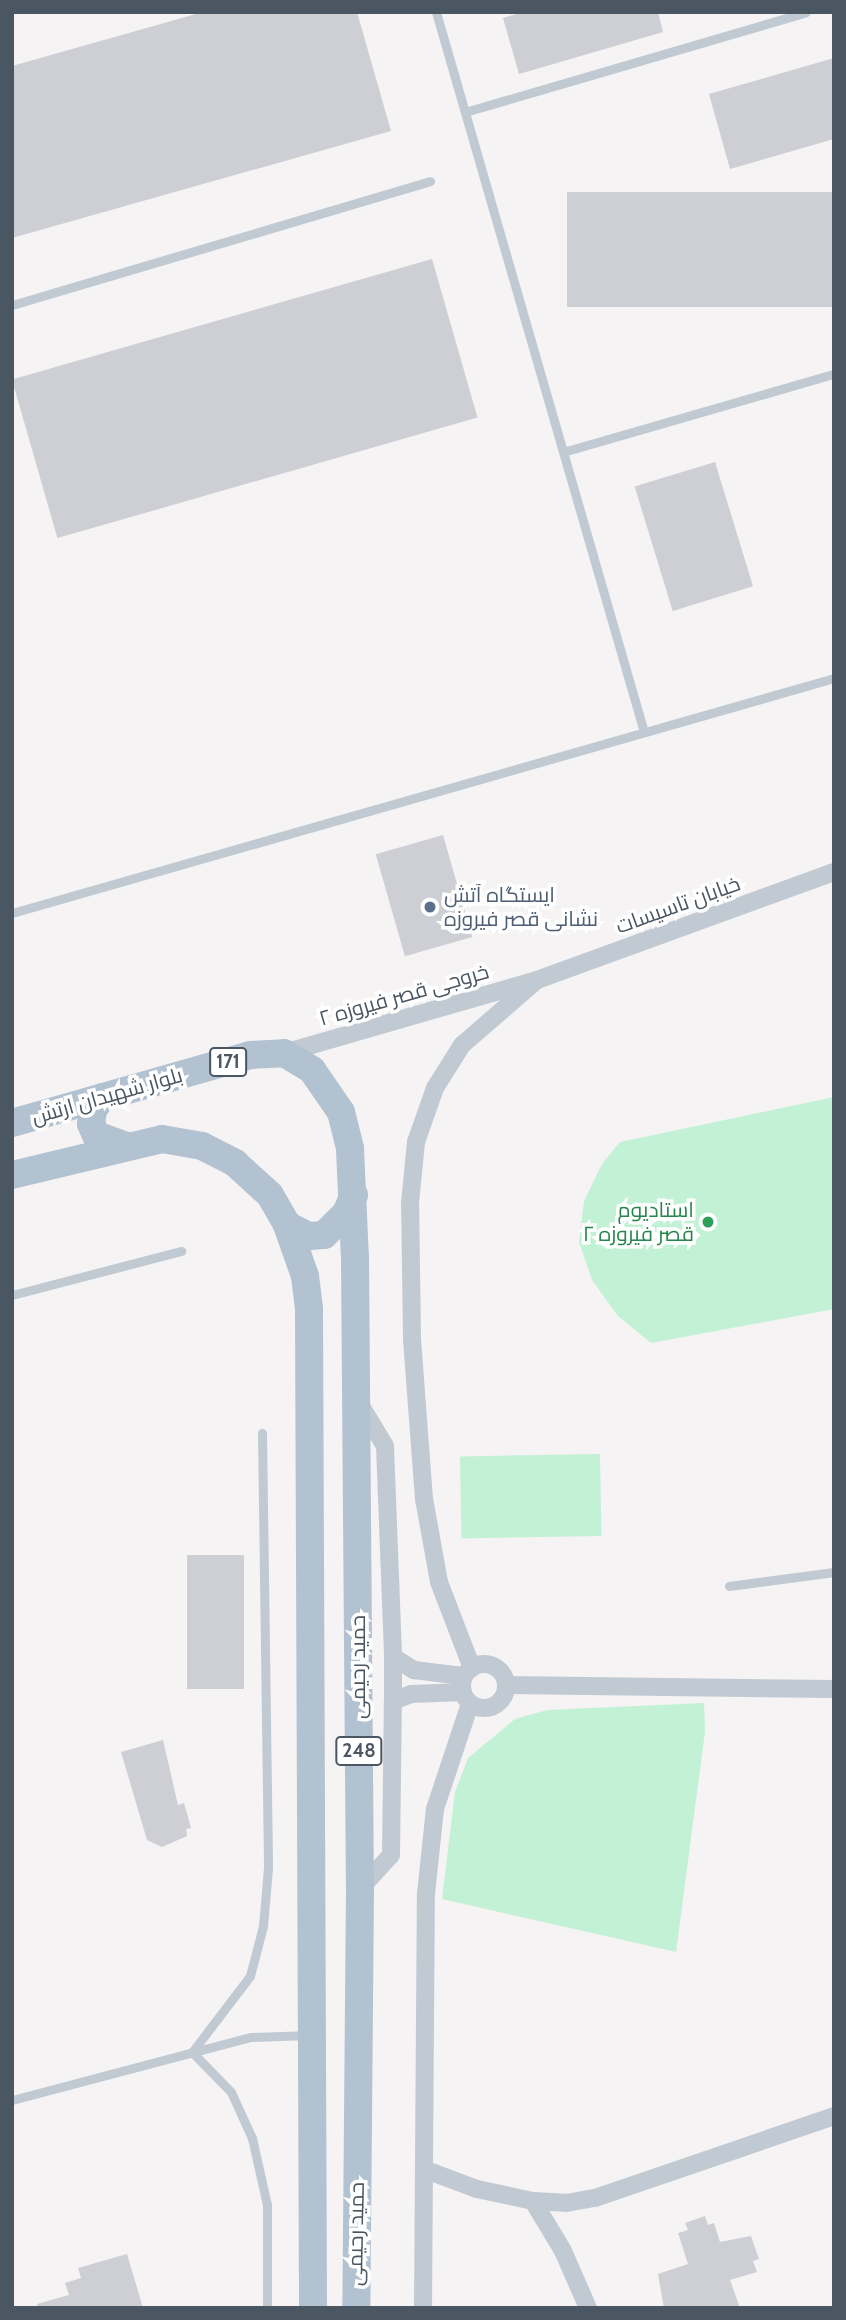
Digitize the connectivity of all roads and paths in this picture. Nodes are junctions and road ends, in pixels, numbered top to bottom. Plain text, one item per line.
1 (436, 12) edge
2 (807, 12) edge
3 (465, 113) junction
4 (430, 181) dead end
5 (12, 305) edge
6 (834, 374) edge
7 (563, 452) junction
8 (834, 678) edge
9 (644, 732) junction
10 (834, 872) edge
11 (12, 913) edge
12 (537, 980) junction
13 (284, 1053) junction
14 (102, 1097) junction
15 (12, 1123) edge
16 (126, 1146) junction
17 (12, 1175) edge
18 (354, 1195) junction
19 (287, 1225) junction
20 (181, 1251) dead end
21 (12, 1295) edge
22 (356, 1399) junction
23 (262, 1433) dead end
24 (834, 1572) edge
25 (729, 1586) dead end
26 (393, 1657) junction
27 (467, 1685) junction
28 (506, 1685) junction
29 (834, 1689) edge
30 (393, 1701) junction
31 (360, 1889) junction
32 (312, 2035) junction
33 (192, 2052) junction
34 (12, 2100) edge
35 (834, 2116) edge
36 (426, 2171) junction
37 (533, 2201) junction
38 (267, 2308) edge
39 (313, 2308) edge
40 (356, 2308) edge
41 (423, 2308) edge
42 (588, 2308) edge

1 - 3 lane
2 - 3 lane
3 - 7 lane
4 - 5 lane
6 - 7 lane
7 - 9 lane
8 - 9 lane
9 - 11 lane
10 - 12 street, خیابان تاسیسات
12 - 13 street, خروجی قصر فیروزه ۲
12 - 27 street
13 - 14 main road, بلوار شهیدان ارتش / 171
13 - 18 main road
14 - 15 main road, بلوار شهیدان ارتش / 171
14 - 16 main road
16 - 17 main road
16 - 19 main road
18 - 19 main road
18 - 22 main road, حمید رحیمی / 248
19 - 32 main road, حمید رحیمی / 248
20 - 21 lane
22 - 26 street
22 - 31 main road, حمید رحیمی / 248
23 - 33 lane
24 - 25 lane
26 - 27 street
26 - 30 street
27 - 28 street
27 - 28 street
27 - 30 street
27 - 36 street
28 - 29 street
30 - 31 street
31 - 40 main road, حمید رحیمی / 248
32 - 33 lane
32 - 39 main road, حمید رحیمی / 248
33 - 34 lane
33 - 38 lane
35 - 37 street
36 - 37 street
36 - 41 street
37 - 42 street

